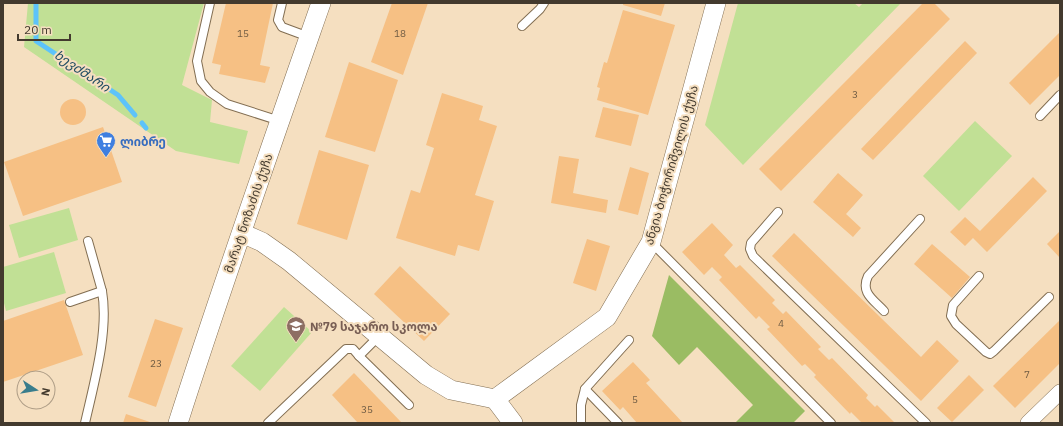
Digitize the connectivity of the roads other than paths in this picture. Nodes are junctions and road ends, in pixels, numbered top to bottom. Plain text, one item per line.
1 (210, 3) edge
2 (282, 3) edge
3 (321, 3) edge
4 (544, 3) edge
5 (716, 3) edge
6 (522, 26) dead end
7 (309, 37) junction
8 (1060, 95) edge
9 (1040, 116) dead end
10 (280, 121) junction
11 (778, 212) dead end
12 (920, 219) dead end
13 (242, 232) junction
14 (88, 240) dead end
15 (651, 242) junction
16 (979, 276) dead end
17 (102, 291) junction
18 (1049, 297) dead end
19 (70, 302) dead end
20 (884, 311) dead end
21 (379, 336) junction
22 (629, 340) dead end
23 (359, 356) junction
24 (585, 390) junction
25 (1060, 392) edge
26 (495, 399) junction
27 (409, 405) dead end
28 (85, 423) edge
29 (178, 423) edge
30 (268, 423) edge
31 (514, 423) edge
32 (581, 423) edge
33 (618, 423) edge
34 (831, 423) edge
35 (926, 423) edge
36 (1028, 423) edge

1 - 10 lane
2 - 7 lane
3 - 7 street, მარატ ნოზაძის ქუჩა
4 - 6 lane
5 - 15 street, ანგია ბოჭორიშვილის ქუჩა
7 - 10 street, მარატ ნოზაძის ქუჩა
8 - 9 lane
10 - 13 street, მარატ ნოზაძის ქუჩა
11 - 35 lane
12 - 20 lane
13 - 21 street
13 - 29 street, მარატ ნოზაძის ქუჩა
14 - 17 lane
15 - 26 street, ანგია ბოჭორიშვილის ქუჩა
15 - 34 lane
16 - 18 lane
17 - 19 lane
17 - 28 lane
21 - 23 lane
21 - 26 street
22 - 24 lane
23 - 27 lane
23 - 30 lane
24 - 32 lane
24 - 33 lane
25 - 36 street
26 - 31 street

